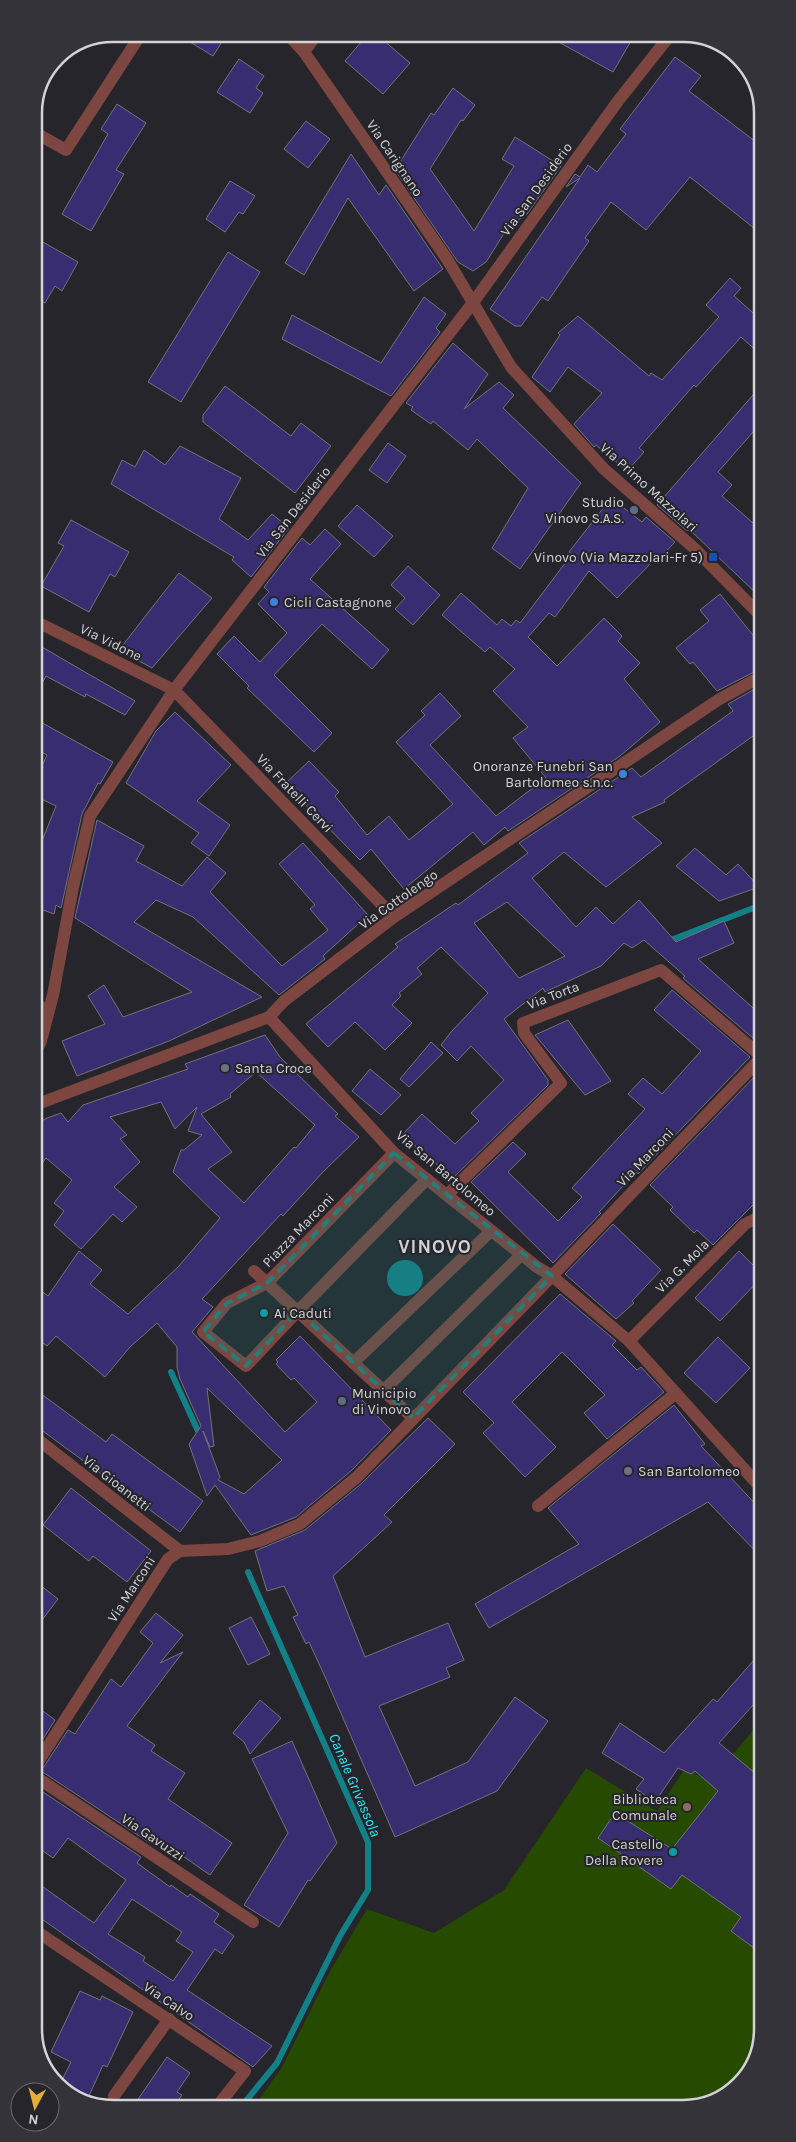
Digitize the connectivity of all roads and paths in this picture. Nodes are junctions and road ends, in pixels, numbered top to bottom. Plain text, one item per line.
1 (135, 43) edge
2 (296, 43) edge
3 (310, 43) edge
4 (664, 43) edge
5 (304, 52) junction
6 (43, 137) edge
7 (472, 304) junction
8 (754, 609) edge
9 (43, 625) edge
10 (754, 680) edge
11 (174, 690) junction
12 (394, 917) junction
13 (43, 1007) edge
14 (48, 1011) junction
15 (269, 1017) junction
16 (43, 1034) edge
17 (754, 1051) edge
18 (754, 1064) edge
19 (42, 1102) edge
20 (394, 1153) junction
21 (427, 1179) junction
22 (447, 1195) junction
23 (754, 1220) edge
24 (491, 1231) junction
25 (521, 1255) junction
26 (254, 1271) dead end
27 (552, 1276) junction
28 (268, 1283) junction
29 (298, 1312) junction
30 (629, 1342) junction
31 (353, 1362) junction
32 (383, 1390) junction
33 (676, 1393) junction
34 (413, 1418) junction
35 (42, 1443) edge
36 (754, 1479) edge
37 (538, 1506) dead end
38 (180, 1551) junction
39 (42, 1755) edge
40 (42, 1781) edge
41 (253, 1922) dead end
42 (42, 1935) edge
43 (169, 2019) junction
44 (114, 2096) dead end
45 (223, 2099) edge

1 - 6 street
2 - 5 street, Via Carignano
3 - 5 street
4 - 7 street, Via San Desiderio
5 - 7 street, Via Carignano
7 - 8 street, Via Primo Mazzolari
7 - 11 street, Via San Desiderio
9 - 11 street, Via Vidone
10 - 12 street, Via Cottolengo
11 - 12 street, Via Fratelli Cervi
11 - 14 street, Via San Desiderio
12 - 15 street, Via Cottolengo
13 - 14 street
14 - 16 street, Via San Desiderio
15 - 19 street, Via Cottolengo
15 - 20 street, Via San Bartolomeo
17 - 22 street, Via Torta
18 - 27 street, Via Marconi
20 - 21 street, Via San Bartolomeo
20 - 28 street, Piazza Marconi
21 - 22 street, Via San Bartolomeo
21 - 29 street
22 - 24 street, Via San Bartolomeo
23 - 30 street, Via G. Mola
24 - 25 street, Via San Bartolomeo
24 - 31 street
25 - 27 street, Via San Bartolomeo
25 - 32 street
26 - 28 street
27 - 30 street, Via San Bartolomeo
27 - 34 street
28 - 29 street
28 - 29 street, Piazza Marconi
29 - 31 street
30 - 33 street
31 - 32 street
32 - 34 street
33 - 36 street
33 - 37 street
34 - 38 street
35 - 38 street, Via Gioanetti
38 - 39 street, Via Marconi
40 - 41 street, Via Gavuzzi
42 - 43 street, Via Calvo
43 - 44 street
43 - 45 street, Via Calvo

